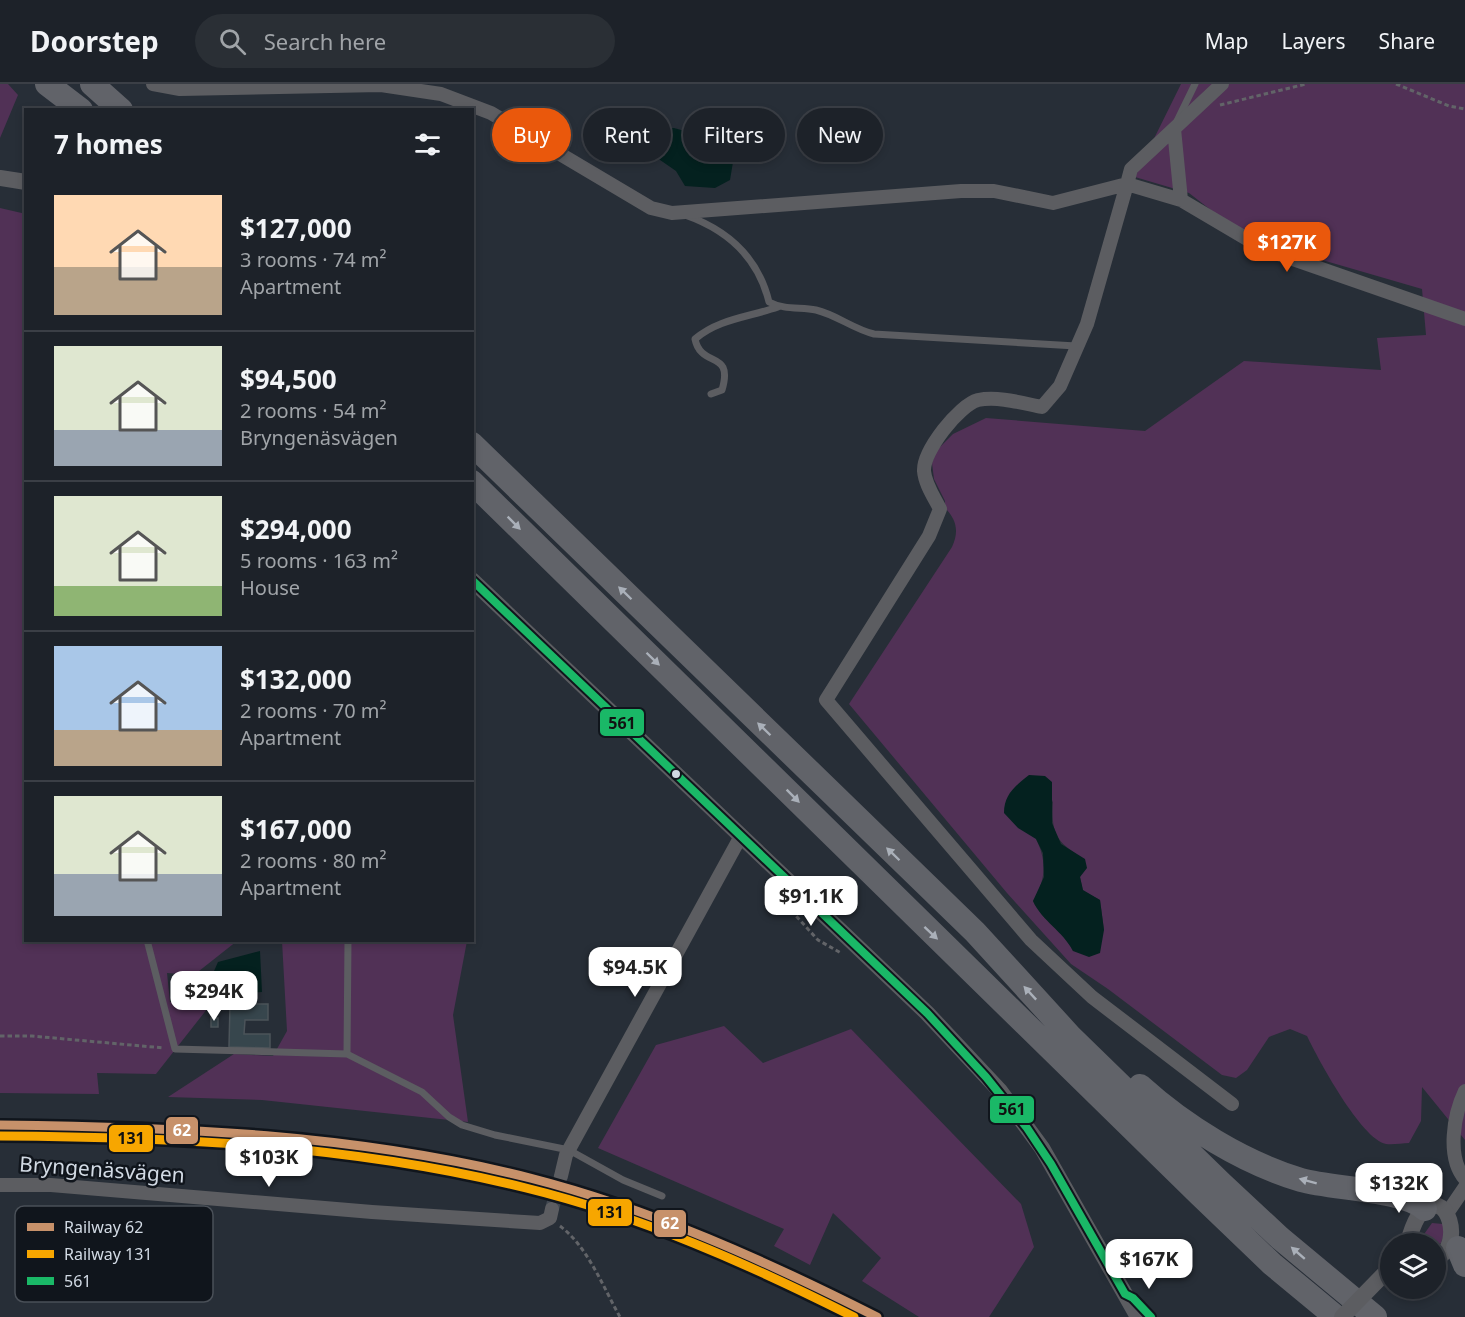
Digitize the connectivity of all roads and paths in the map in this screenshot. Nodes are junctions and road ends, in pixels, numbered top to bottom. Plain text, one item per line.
1 (47, 84) edge
2 (92, 84) edge
3 (153, 84) edge
4 (1195, 84) edge
5 (1222, 84) edge
6 (1306, 84) edge
7 (1396, 84) edge
8 (78, 108) edge
9 (120, 108) edge
10 (1465, 109) edge
11 (1194, 111) junction
12 (1174, 129) junction
13 (0, 178) edge
14 (24, 183) edge
15 (1127, 184) junction
16 (1181, 200) junction
17 (676, 212) junction
18 (778, 307) junction
19 (1465, 319) edge
20 (1076, 346) junction
21 (711, 394) dead end
22 (474, 446) edge
23 (474, 484) edge
24 (474, 582) edge
25 (741, 836) junction
26 (765, 882) dead end
27 (147, 942) edge
28 (348, 942) edge
29 (844, 954) dead end
30 (0, 1036) edge
31 (1070, 1036) junction
32 (174, 1049) junction
33 (347, 1054) junction
34 (1465, 1091) edge
35 (1232, 1104) dead end
36 (569, 1150) junction
37 (561, 1176) tunnel mouth
38 (1465, 1179) edge
39 (0, 1185) edge
40 (1465, 1186) edge
41 (662, 1196) dead end
42 (1425, 1209) junction
43 (1450, 1209) junction
44 (551, 1213) joint
45 (1411, 1233) edge
46 (1446, 1256) edge
47 (1462, 1257) edge
48 (1380, 1277) edge
49 (1380, 1288) edge
50 (1125, 1294) junction
51 (620, 1317) edge
52 (1138, 1317) edge
53 (1151, 1317) edge
54 (1336, 1317) edge
55 (1342, 1317) edge
56 (1352, 1317) edge
57 (1375, 1317) edge

1 - 8 highway
2 - 9 highway
3 - 17 street
4 - 12 lane
5 - 11 street
6 - 11 path
7 - 10 path
11 - 12 street
12 - 15 street
12 - 16 street
13 - 14 street
15 - 16 street
15 - 17 street
15 - 20 street
16 - 19 street
17 - 18 lane
18 - 20 lane
18 - 21 lane
20 - 35 street
31 -> 22 highway
23 -> 54 highway
24 - 25 street
25 - 36 street
25 - 50 street
26 - 29 path
27 - 32 lane
28 - 33 lane
30 - 32 path
42 -> 31 highway
57 -> 31 highway
32 - 33 lane
33 - 36 lane
34 - 38 street
36 - 37 street
36 - 41 lane
39 - 44 street, Bryngenäsvägen
40 - 43 street
42 - 43 street
42 - 45 street
43 - 47 street
44 - 51 path
46 - 47 street
48 - 55 street, bridge
49 - 56 street
50 - 52 street
50 - 53 street

